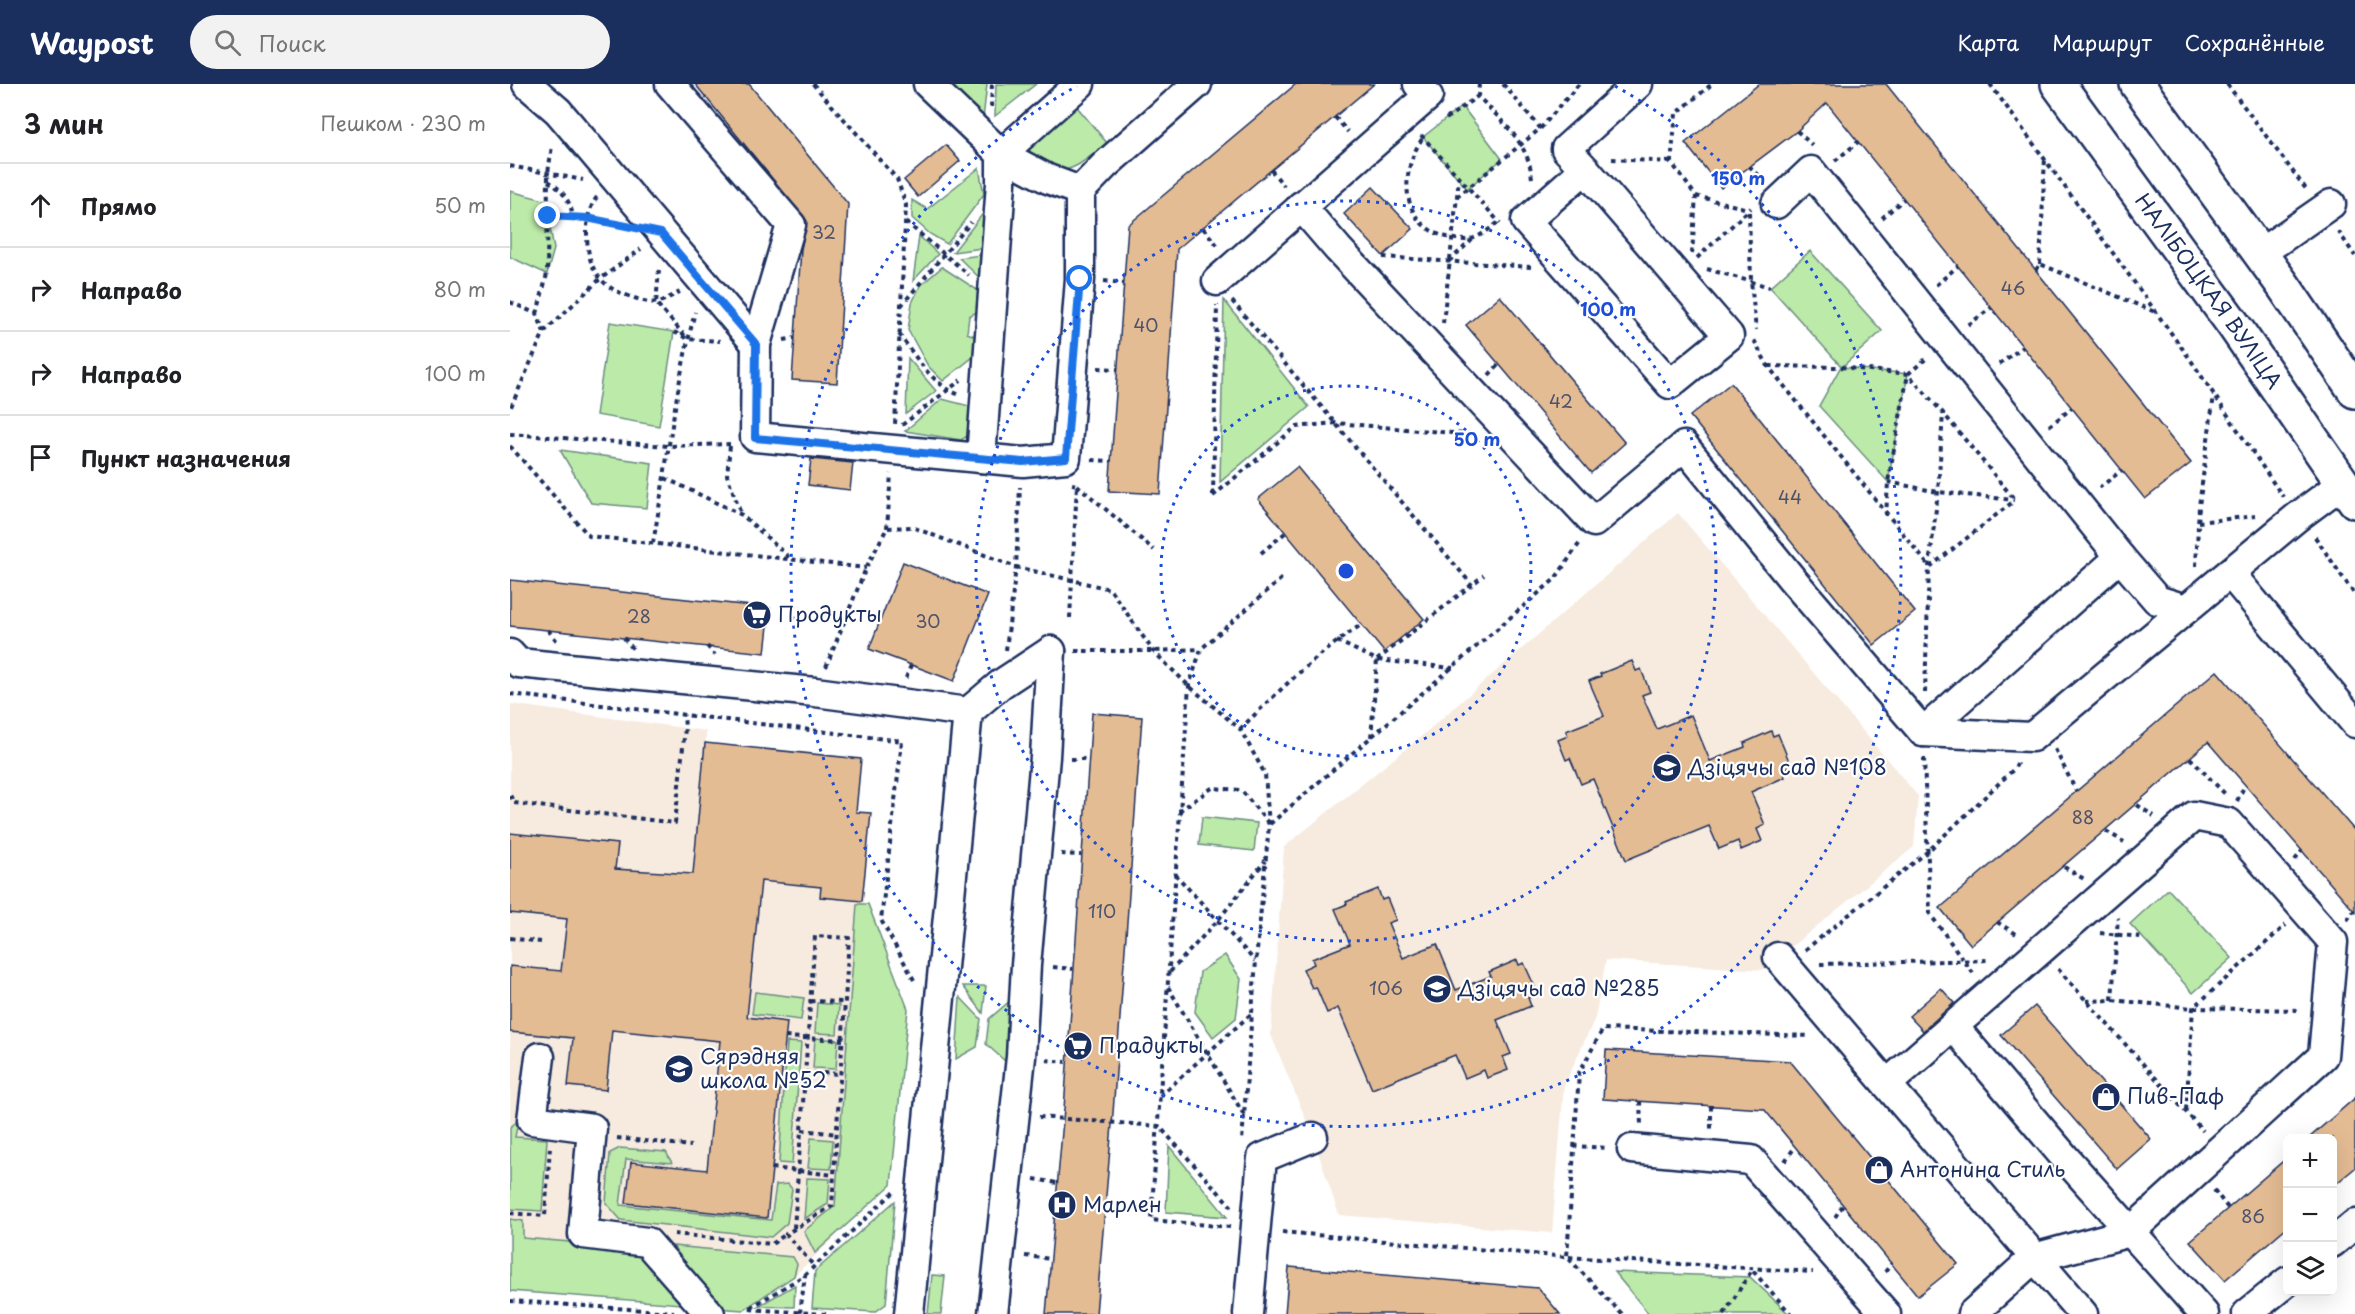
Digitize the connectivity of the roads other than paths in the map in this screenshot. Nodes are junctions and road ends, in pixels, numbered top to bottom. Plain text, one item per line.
1 (527, 84) edge
2 (670, 84) edge
3 (928, 84) edge
4 (1080, 84) edge
5 (1197, 84) edge
6 (1418, 84) edge
7 (1638, 84) edge
8 (2058, 84) edge
9 (2137, 84) edge
10 (1001, 154) junction
11 (1580, 163) junction
12 (1080, 191) junction
13 (1766, 200) road end
14 (1301, 206) junction
15 (2326, 207) road end
16 (2259, 254) junction
17 (1217, 281) road end
18 (756, 344) junction
19 (2355, 391) edge
20 (981, 458) junction
21 (2349, 492) edge
22 (2120, 557) junction
23 (2230, 573) junction
24 (2186, 609) junction
25 (510, 654) edge
26 (968, 712) junction
27 (2355, 723) edge
28 (1923, 732) junction
29 (1782, 961) road end
30 (1954, 1027) junction
31 (540, 1057) dead end
32 (1887, 1084) junction
33 (1313, 1137) dead end
34 (1632, 1149) road end
35 (2355, 1224) edge
36 (2130, 1232) junction
37 (2333, 1242) edge
38 (2034, 1258) junction
39 (2283, 1285) edge
40 (1988, 1309) edge
41 (710, 1314) edge
42 (909, 1314) edge
43 (993, 1314) edge
44 (1248, 1314) edge
45 (1886, 1314) edge
46 (2083, 1314) edge
47 (2204, 1314) edge
48 (2247, 1314) edge

1 - 18 lane
2 - 18 lane
3 - 10 lane
4 - 10 lane
5 - 12 lane
6 - 14 lane
7 - 11 lane
8 - 21 main road, НАЛІБОЦКАЯ ВУЛІЦА
9 - 16 main road
10 - 12 lane
10 - 20 lane
11 - 11 lane
12 - 20 lane
13 - 22 lane
14 - 17 lane
14 - 28 lane
15 - 16 lane
16 - 19 main road
18 - 20 lane
21 - 23 lane
22 - 24 lane
22 - 28 lane
23 - 24 lane
23 - 27 lane
24 - 28 lane
25 - 26 lane
26 - 42 lane
26 - 43 lane
29 - 32 lane
30 - 32 lane
30 - 36 lane
30 - 36 lane
31 - 41 lane
32 - 38 lane
33 - 44 lane
34 - 45 lane
35 - 37 lane
36 - 38 lane
36 - 47 lane
38 - 40 lane
38 - 46 lane
39 - 48 lane

